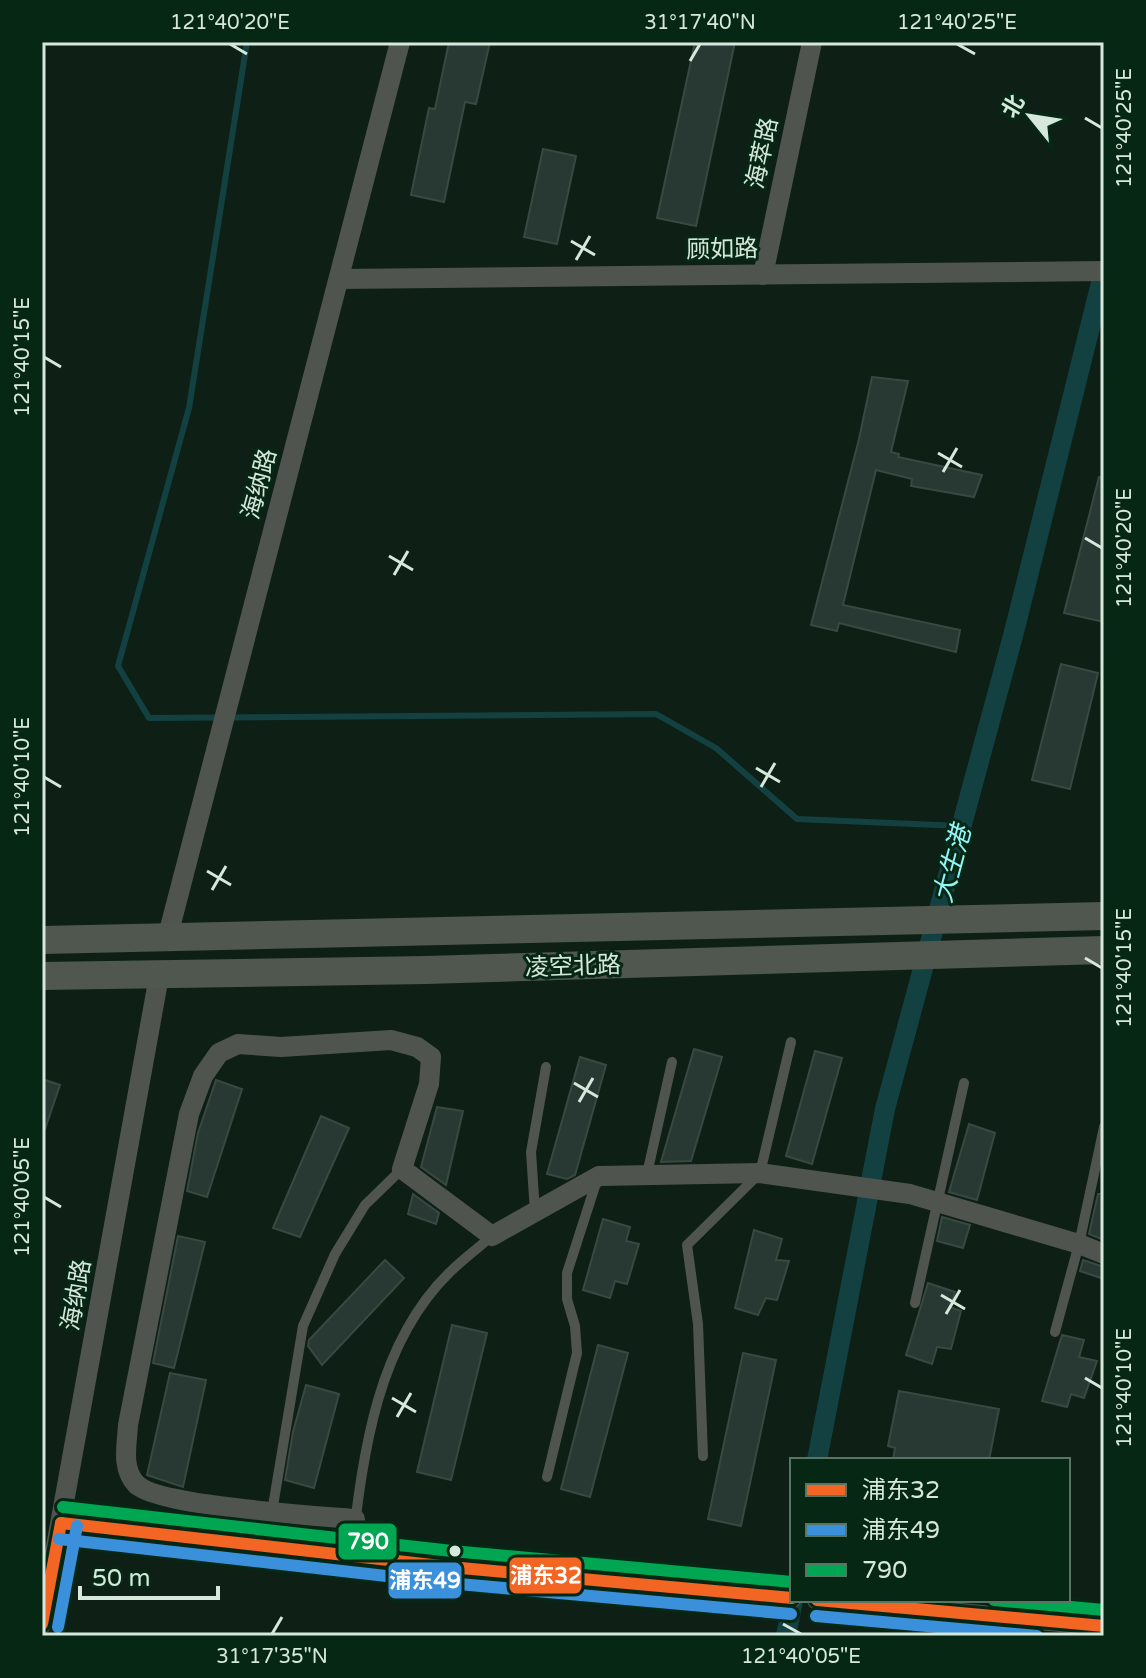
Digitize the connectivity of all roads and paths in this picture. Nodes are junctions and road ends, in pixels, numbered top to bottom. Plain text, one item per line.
1 (400, 42) edge
2 (812, 42) edge
3 (1104, 271) edge
4 (763, 275) junction
5 (340, 279) junction
6 (1104, 916) edge
7 (167, 939) junction
8 (42, 940) edge
9 (1104, 950) edge
10 (42, 976) edge
11 (159, 976) junction
12 (791, 1042) dead end
13 (672, 1062) dead end
14 (546, 1067) dead end
15 (964, 1083) dead end
16 (1104, 1127) edge
17 (402, 1169) junction
18 (760, 1173) junction
19 (647, 1174) junction
20 (599, 1176) junction
21 (939, 1202) junction
22 (535, 1212) junction
23 (492, 1236) junction
24 (1079, 1244) junction
25 (1104, 1254) edge
26 (915, 1303) dead end
27 (1055, 1332) dead end
28 (703, 1456) dead end
29 (547, 1477) dead end
30 (272, 1512) junction
31 (355, 1519) junction
32 (61, 1523) junction
33 (351, 1556) junction
34 (790, 1598) edge
35 (839, 1602) edge
36 (42, 1624) edge
37 (1104, 1626) edge

1 - 5 street, 海纳路
2 - 4 street, 海萃路
3 - 4 street, 顾如路
4 - 5 street, 顾如路
5 - 7 street, 海纳路
6 - 7 main road, 凌空北路
7 - 8 main road, 凌空北路
9 - 11 main road, 凌空北路
10 - 11 main road, 凌空北路
11 - 32 street, 海纳路
12 - 18 lane
13 - 19 lane
14 - 22 lane
15 - 21 lane
16 - 24 lane
17 - 23 street
17 - 30 lane
17 - 30 street
18 - 19 street
18 - 21 street
18 - 28 lane
19 - 20 street
20 - 22 street
20 - 29 lane
21 - 24 street
21 - 26 lane
22 - 23 street
23 - 31 lane
24 - 25 street
24 - 27 lane
30 - 31 street
31 - 33 lane
32 - 33 street
32 - 36 street, 海纳路
33 - 34 street
35 - 37 street

